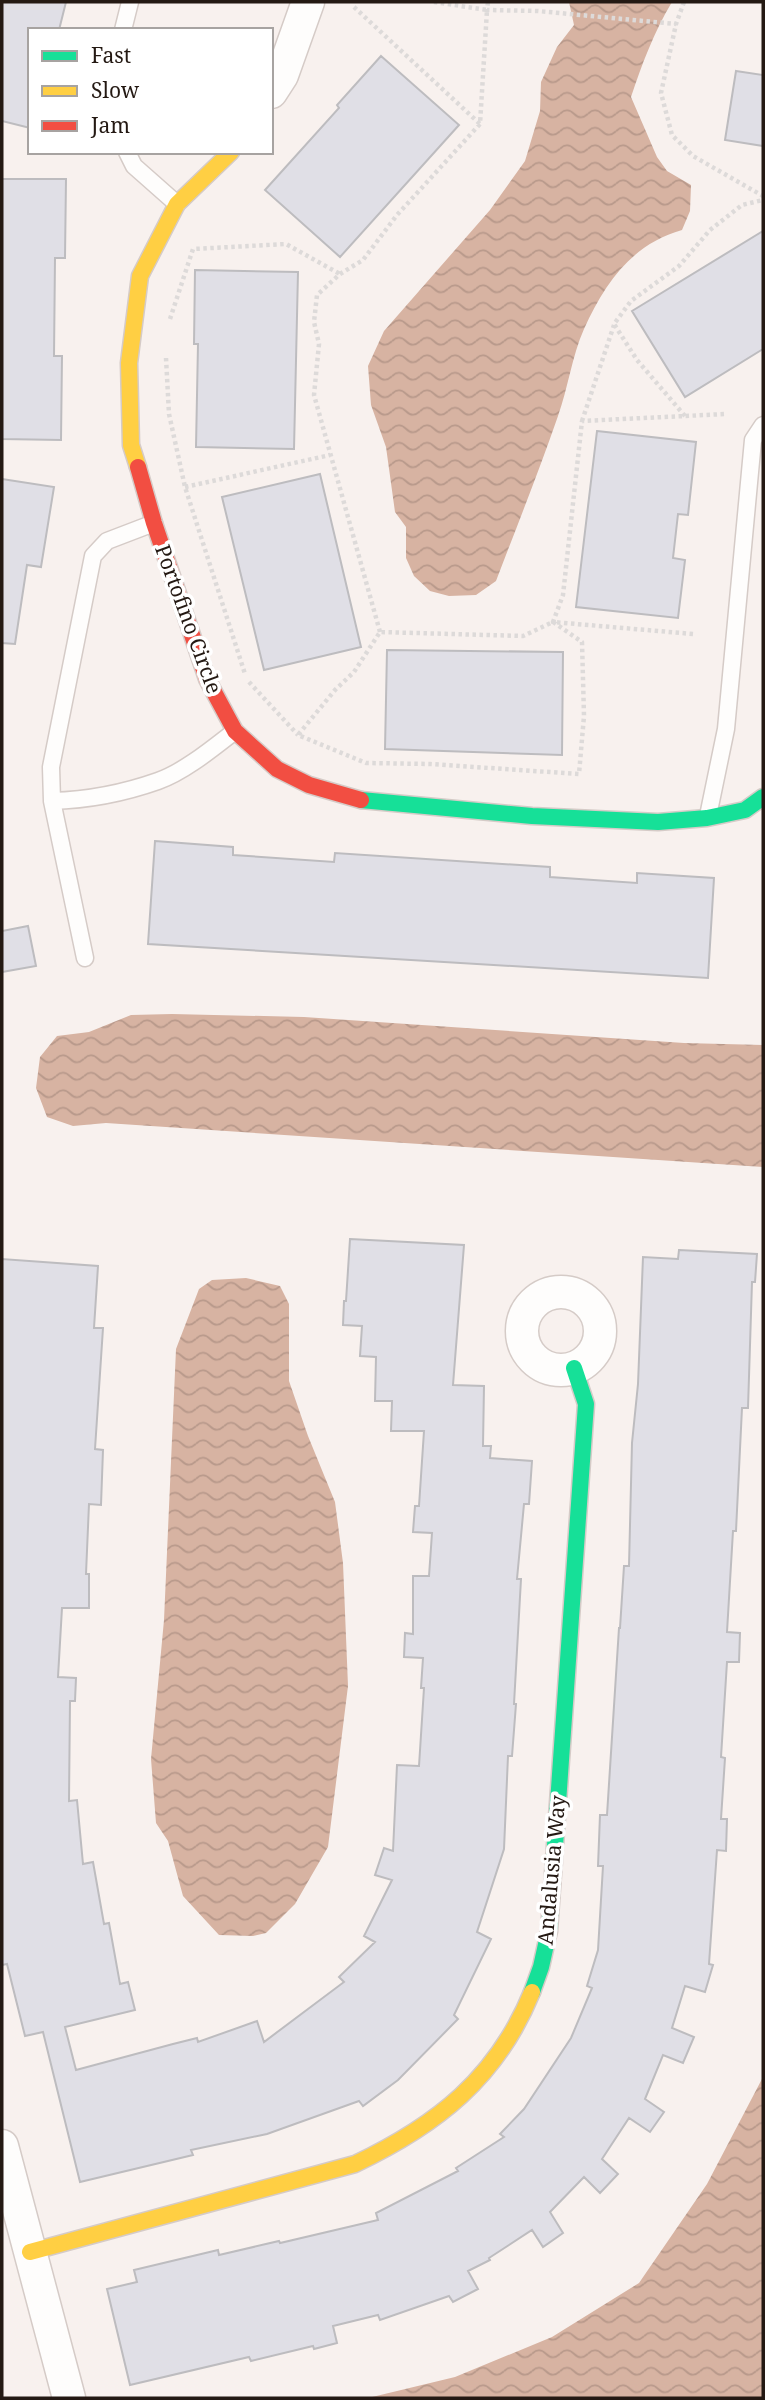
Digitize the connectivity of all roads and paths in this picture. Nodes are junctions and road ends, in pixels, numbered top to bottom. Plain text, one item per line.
1 (131, 2) edge
2 (308, 2) edge
3 (435, 2) edge
4 (488, 2) edge
5 (684, 2) edge
6 (354, 7) dead end
7 (487, 10) junction
8 (676, 24) junction
9 (124, 28) edge
10 (273, 89) edge
11 (480, 124) junction
12 (128, 154) edge
13 (229, 154) edge
14 (763, 198) edge
15 (177, 204) junction
16 (341, 274) junction
17 (169, 324) dead end
18 (614, 324) junction
19 (165, 349) dead end
20 (726, 414) dead end
21 (685, 416) junction
22 (582, 421) junction
23 (763, 425) edge
24 (330, 455) junction
25 (185, 487) junction
26 (154, 523) junction
27 (553, 622) junction
28 (380, 632) junction
29 (693, 634) dead end
30 (236, 731) junction
31 (298, 735) junction
32 (763, 797) edge
33 (52, 801) junction
34 (707, 818) junction
35 (85, 958) dead end
36 (575, 1368) dead end
37 (2, 2146) edge
38 (30, 2252) junction
39 (69, 2398) edge

1 - 9 lane
2 - 10 street
3 - 7 path
4 - 7 path
5 - 8 path
6 - 11 path
7 - 8 path
7 - 11 path
8 - 14 path
11 - 16 path
12 - 15 lane
13 - 15 street, Portofino Circle
14 - 18 path
15 - 26 street, Portofino Circle
16 - 17 path
16 - 24 path
18 - 21 path
18 - 22 path
19 - 25 path
20 - 21 path
21 - 22 path
22 - 27 path
23 - 34 lane
24 - 25 path
24 - 28 path
25 - 31 path
26 - 30 street, Portofino Circle
26 - 33 lane
27 - 28 path
27 - 29 path
27 - 31 path
28 - 31 path
30 - 33 lane
30 - 34 street, Portofino Circle
32 - 34 street, Portofino Circle
33 - 35 lane
36 - 38 street, Andalusia Way
37 - 38 street
38 - 39 street

